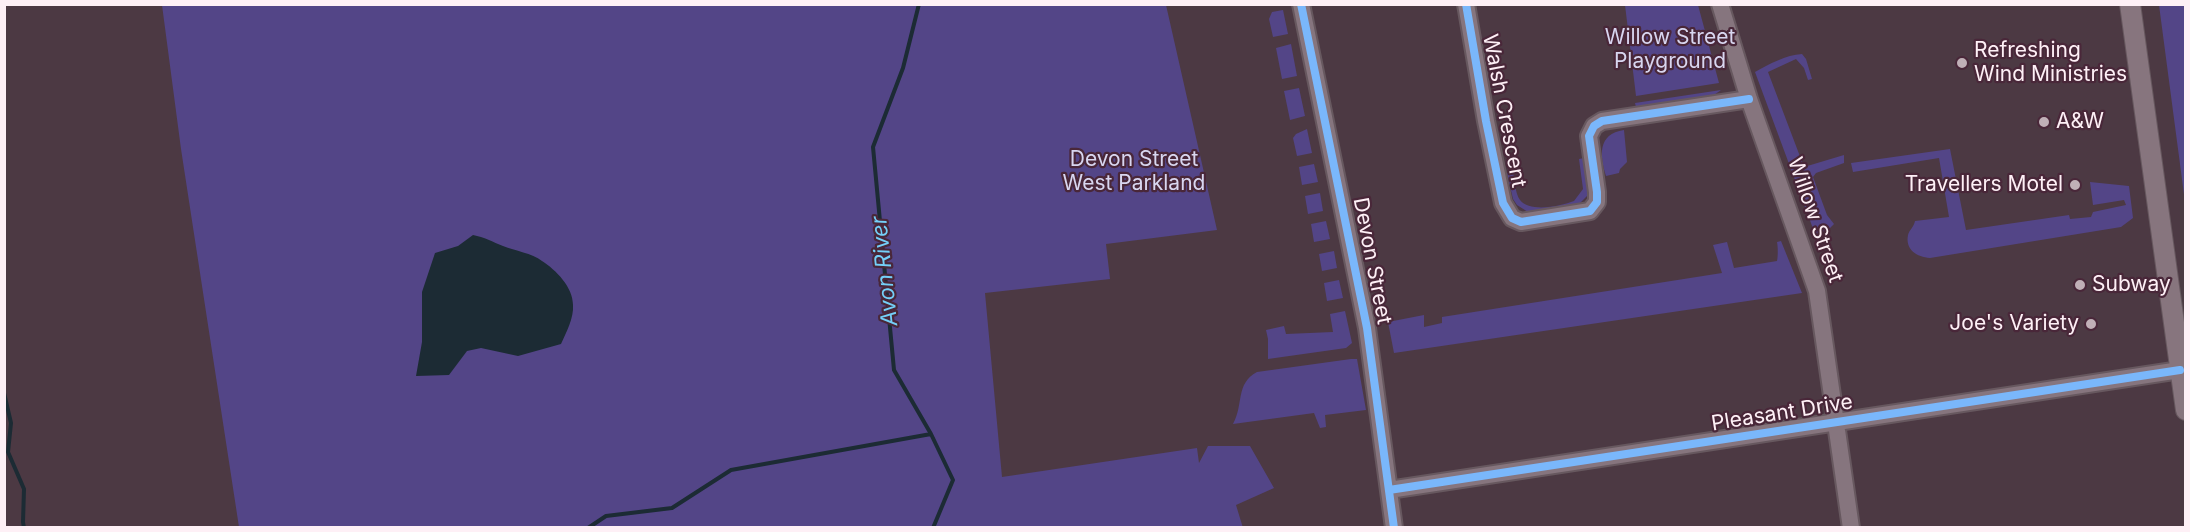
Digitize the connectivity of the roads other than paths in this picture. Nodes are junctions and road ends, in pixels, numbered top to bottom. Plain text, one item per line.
1 (1301, 4) edge
2 (1466, 4) edge
3 (1720, 4) edge
4 (2130, 4) edge
5 (1749, 99) junction
6 (2180, 369) junction
7 (2186, 410) edge
8 (1834, 423) junction
9 (1389, 490) junction
10 (1394, 528) edge
11 (1851, 528) edge

1 - 9 street, Devon Street
2 - 5 street, Walsh Crescent
3 - 5 street, Willow Street
4 - 6 main road
5 - 8 street, Willow Street
6 - 7 main road
6 - 8 street, Pleasant Drive
8 - 9 street, Pleasant Drive
8 - 11 street, Willow Street
9 - 10 street, Devon Street

